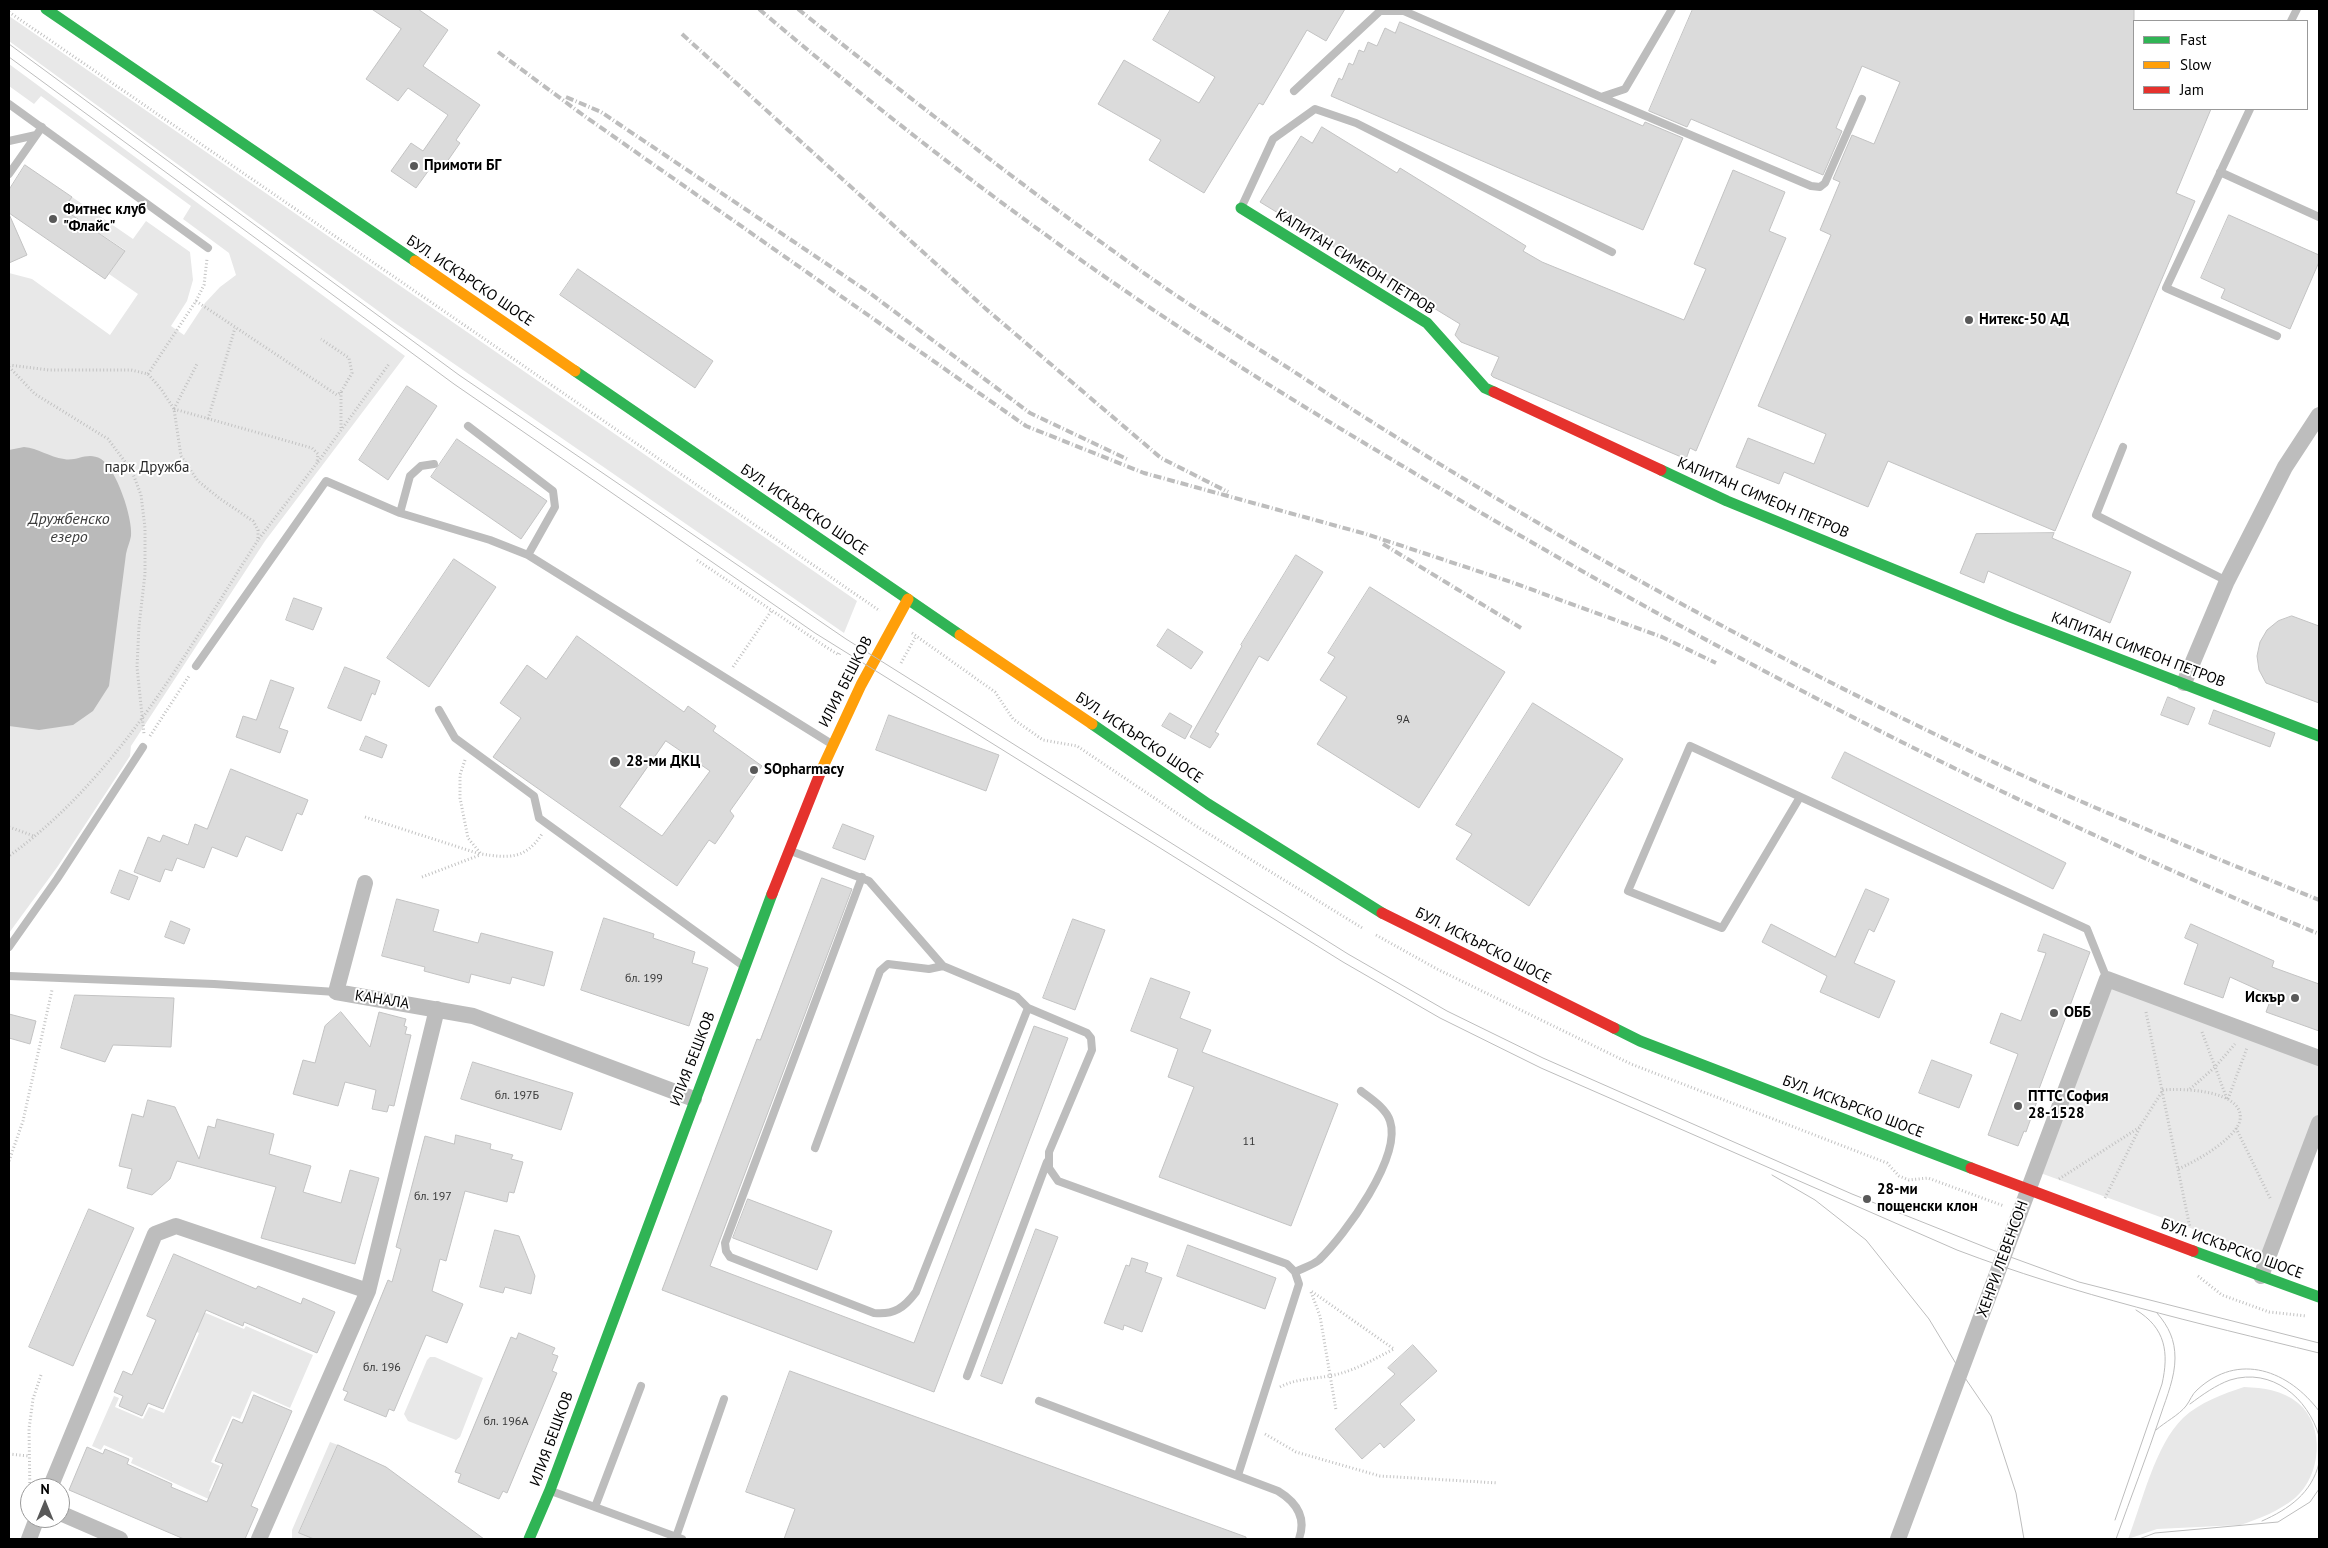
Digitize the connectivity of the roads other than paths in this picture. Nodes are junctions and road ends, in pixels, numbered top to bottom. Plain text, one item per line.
1 (46, 9) edge
2 (1672, 9) edge
3 (1294, 91) dead end
4 (1601, 97) junction
5 (1862, 99) dead end
6 (9, 104) edge
7 (2250, 110) edge
8 (42, 127) junction
9 (36, 135) junction
10 (9, 141) edge
11 (2220, 172) junction
12 (9, 174) edge
13 (1241, 208) joint
14 (2319, 217) edge
15 (208, 248) road end
16 (1612, 252) dead end
17 (2277, 336) dead end
18 (2319, 415) edge
19 (468, 426) dead end
20 (2123, 447) dead end
21 (434, 464) dead end
22 (400, 513) junction
23 (528, 555) junction
24 (2227, 581) junction
25 (908, 599) junction
26 (196, 666) road end
27 (2184, 684) junction
28 (439, 710) dead end
29 (2319, 736) edge
30 (832, 744) junction
31 (143, 747) road end
32 (1800, 797) junction
33 (790, 850) junction
34 (862, 877) junction
35 (364, 883) dead end
36 (9, 947) edge
37 (744, 966) junction
38 (943, 966) junction
39 (9, 976) edge
40 (2108, 979) junction
41 (336, 992) junction
42 (1028, 1008) junction
43 (437, 1009) junction
44 (2319, 1058) edge
45 (1361, 1091) dead end
46 (694, 1098) junction
47 (2319, 1124) edge
48 (815, 1148) dead end
49 (1048, 1160) junction
50 (2028, 1190) junction
51 (1296, 1272) junction
52 (2262, 1276) junction
53 (368, 1291) junction
54 (2319, 1297) edge
55 (967, 1376) dead end
56 (641, 1386) dead end
57 (724, 1399) dead end
58 (1039, 1401) dead end
59 (1238, 1476) junction
60 (54, 1478) edge
61 (550, 1490) junction
62 (595, 1508) junction
63 (70, 1517) edge
64 (679, 1538) edge
65 (120, 1539) edge
66 (259, 1539) edge
67 (529, 1539) edge
68 (1299, 1539) edge
69 (1898, 1539) edge

1 - 25 main road, БУЛ. ИСКЪРСКО ШОСЕ
2 - 4 lane
3 - 4 lane
4 - 5 lane
6 - 8 lane
7 - 11 lane
8 - 9 lane
8 - 15 lane
9 - 10 lane
9 - 12 lane
11 - 14 lane
11 - 17 lane
13 - 16 lane
13 - 27 main road, КАПИТАН СИМЕОН ПЕТРОВ
18 - 24 street
19 - 23 lane
20 - 24 lane
21 - 22 lane
22 - 23 lane
22 - 26 lane
23 - 30 lane
24 - 27 street
25 - 30 main road, ИЛИЯ БЕШКОВ
25 - 50 main road, БУЛ. ИСКЪРСКО ШОСЕ
27 - 29 main road, КАПИТАН СИМЕОН ПЕТРОВ
28 - 37 lane
30 - 33 main road, ИЛИЯ БЕШКОВ
31 - 36 lane
32 - 32 lane
32 - 40 lane
33 - 34 lane
33 - 37 main road, ИЛИЯ БЕШКОВ
34 - 38 lane
34 - 42 lane
35 - 41 street
37 - 46 main road, ИЛИЯ БЕШКОВ
38 - 42 lane
38 - 48 lane
39 - 41 lane, КАНАЛА
40 - 44 street
40 - 50 street, ХЕНРИ ЛЕВЕНСОН
41 - 43 street, КАНАЛА
42 - 49 lane
43 - 46 street, КАНАЛА
43 - 53 street
45 - 51 lane
46 - 61 main road, ИЛИЯ БЕШКОВ
47 - 52 street
49 - 51 lane
49 - 55 lane
50 - 52 main road, БУЛ. ИСКЪРСКО ШОСЕ
50 - 69 street, ХЕНРИ ЛЕВЕНСОН
51 - 59 lane
52 - 54 main road, БУЛ. ИСКЪРСКО ШОСЕ
53 - 60 street
53 - 66 street
56 - 62 lane
57 - 64 lane
58 - 59 lane
59 - 68 lane
61 - 62 lane
61 - 67 main road, ИЛИЯ БЕШКОВ
62 - 64 lane
63 - 65 street

